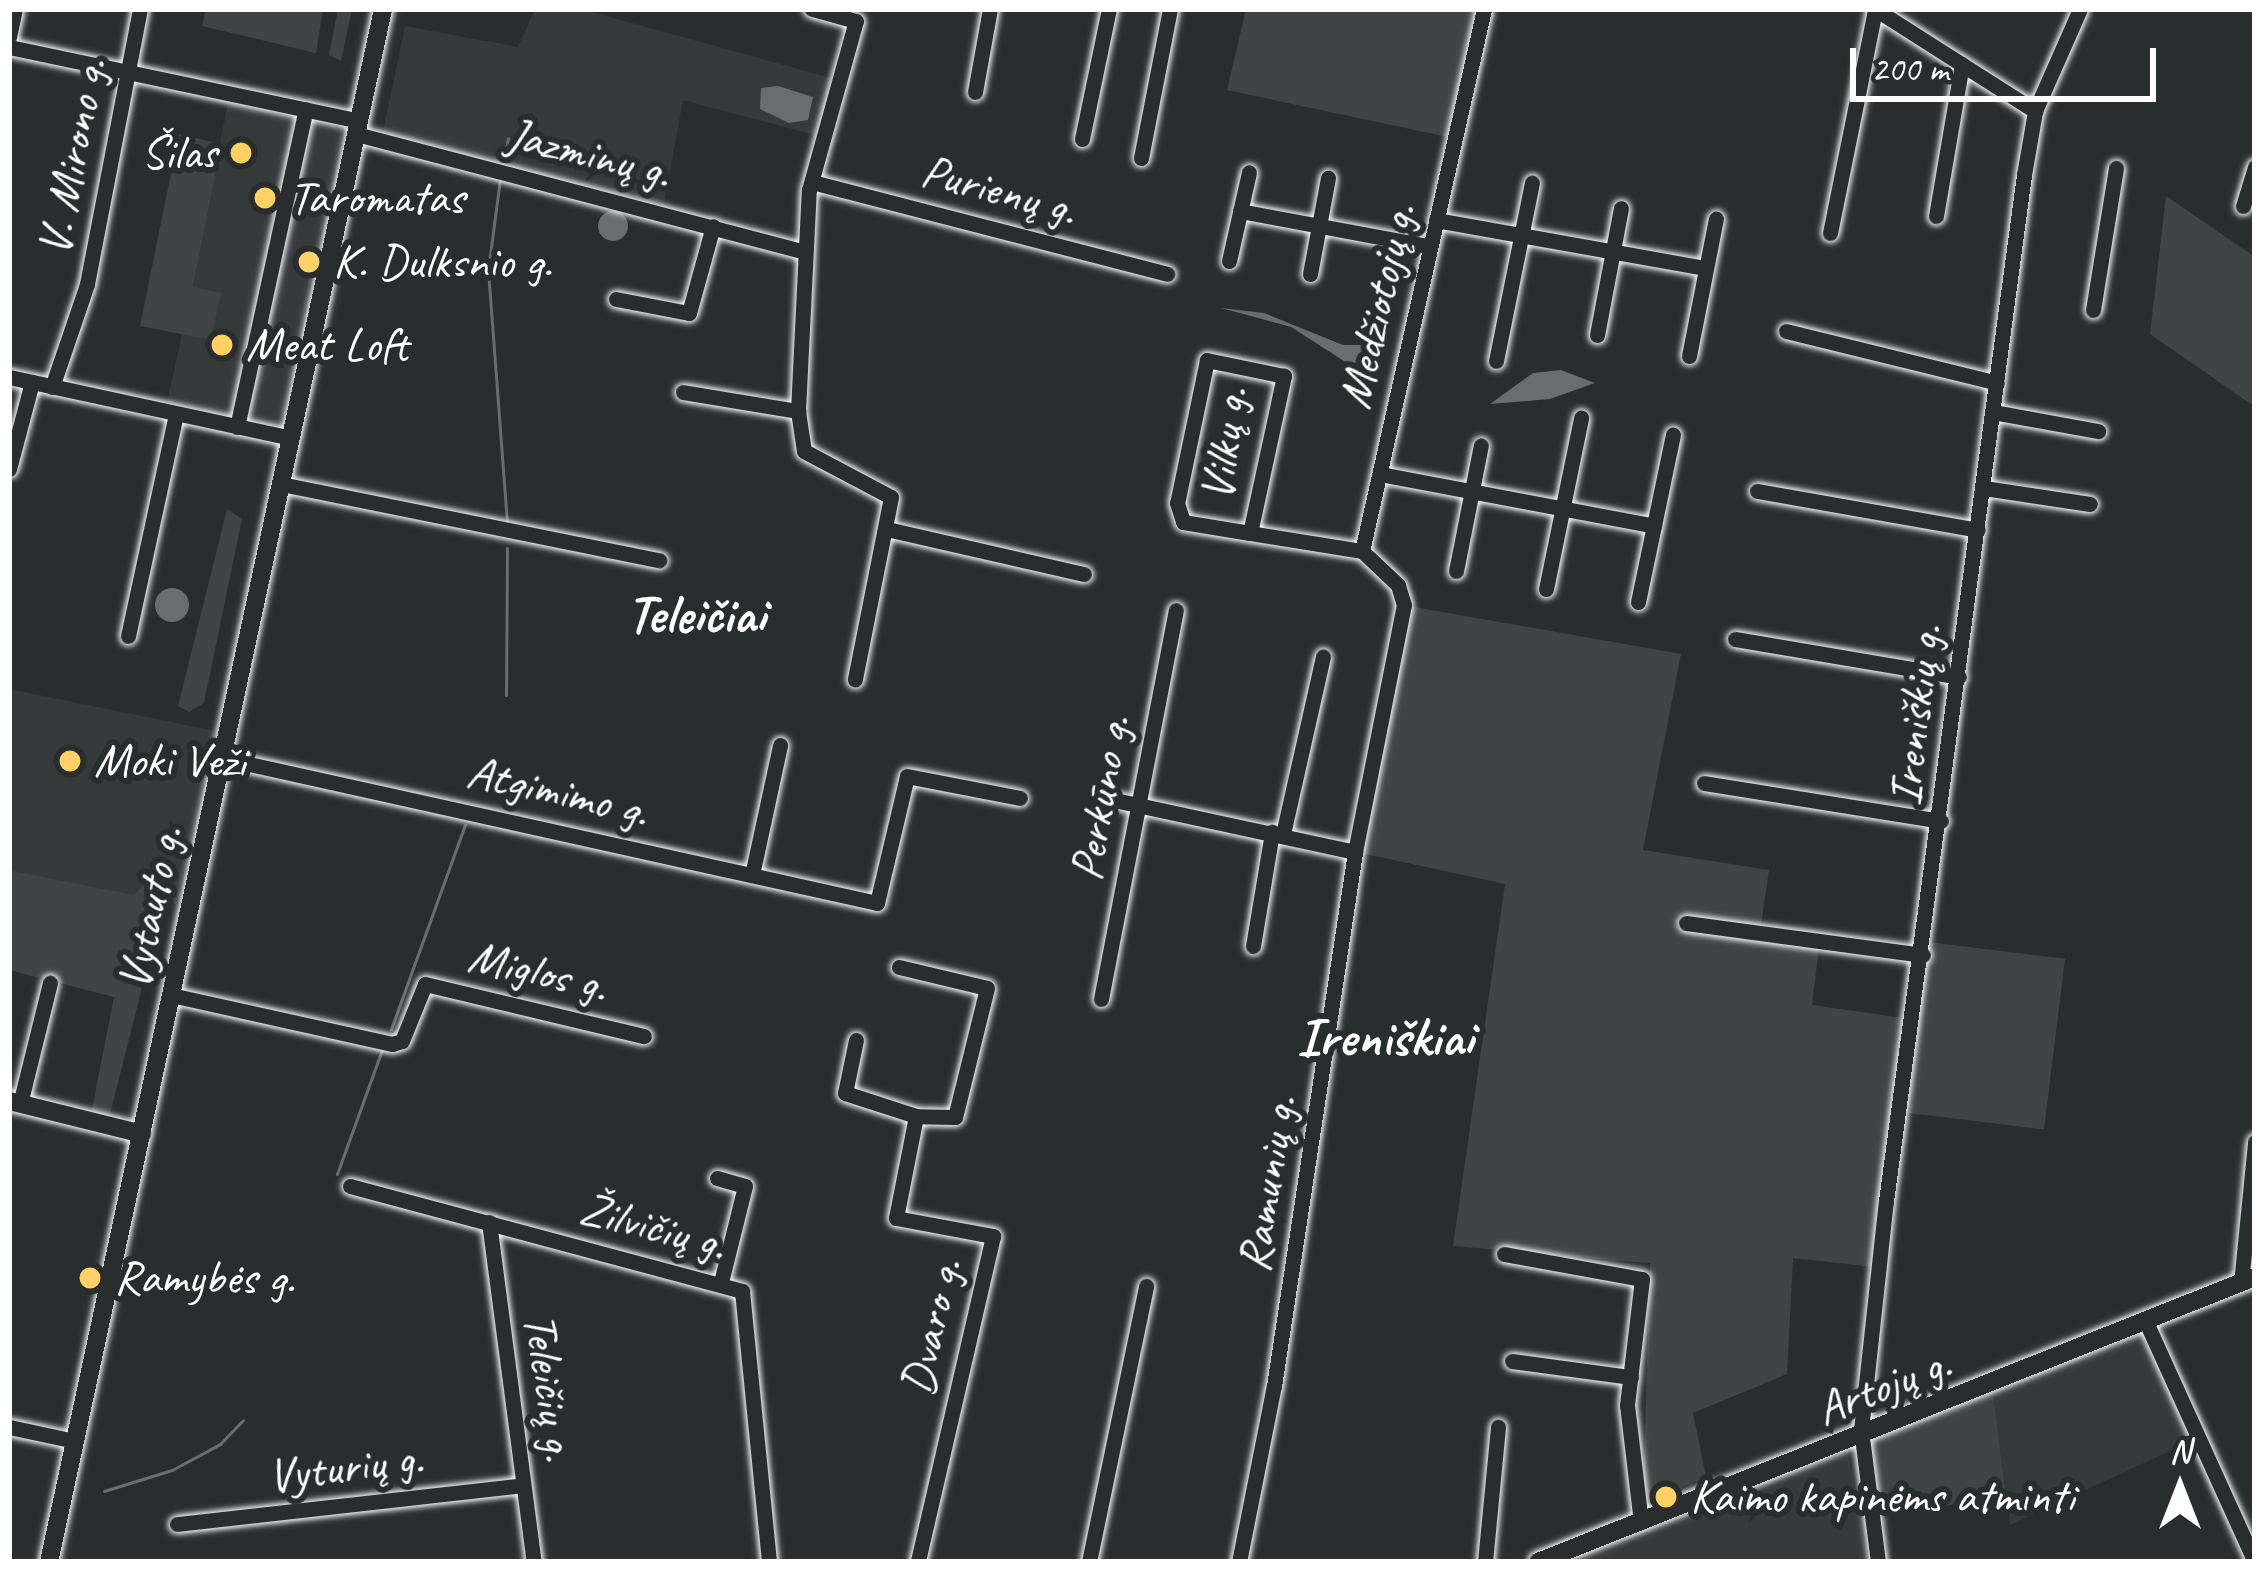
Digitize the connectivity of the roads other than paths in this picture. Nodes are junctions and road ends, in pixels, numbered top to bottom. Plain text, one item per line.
1 (16, 9) edge
2 (140, 9) edge
3 (383, 9) edge
4 (812, 9) edge
5 (990, 9) edge
6 (1108, 9) edge
7 (1170, 9) edge
8 (1484, 9) edge
9 (1875, 9) edge
10 (2080, 9) edge
11 (9, 37) edge
12 (9, 47) edge
13 (1962, 64) junction
14 (128, 73) junction
15 (975, 92) dead end
16 (306, 109) junction
17 (2035, 111) junction
18 (358, 128) junction
19 (1082, 140) dead end
20 (1141, 158) dead end
21 (2255, 167) edge
22 (2116, 168) dead end
23 (1249, 172) dead end
24 (1328, 178) dead end
25 (812, 182) junction
26 (1532, 183) dead end
27 (2243, 206) dead end
28 (1621, 208) dead end
29 (1240, 211) junction
30 (1936, 216) dead end
31 (1715, 219) dead end
32 (1436, 220) junction
33 (1319, 225) junction
34 (713, 226) junction
35 (1830, 233) dead end
36 (1521, 236) junction
37 (1427, 246) junction
38 (802, 251) junction
39 (1613, 253) junction
40 (1229, 261) dead end
41 (1706, 268) junction
42 (1167, 274) dead end
43 (1310, 274) dead end
44 (616, 299) dead end
45 (2093, 310) dead end
46 (1786, 332) dead end
47 (1598, 335) dead end
48 (1689, 356) dead end
49 (1496, 361) dead end
50 (9, 377) edge
51 (32, 382) junction
52 (1997, 382) junction
53 (52, 387) junction
54 (683, 392) dead end
55 (798, 411) junction
56 (1993, 412) junction
57 (176, 414) junction
58 (1581, 418) dead end
59 (237, 427) junction
60 (2098, 431) dead end
61 (1673, 435) dead end
62 (290, 438) junction
63 (1481, 446) dead end
64 (9, 469) edge
65 (1380, 474) junction
66 (280, 484) junction
67 (1984, 488) junction
68 (1757, 490) dead end
69 (1472, 491) junction
70 (2090, 504) dead end
71 (1563, 508) junction
72 (1654, 526) junction
73 (887, 529) junction
74 (1978, 530) junction
75 (1250, 533) junction
76 (1362, 551) junction
77 (659, 560) dead end
78 (1456, 571) dead end
79 (1084, 574) dead end
80 (1546, 589) dead end
81 (1637, 602) dead end
82 (1177, 610) dead end
83 (128, 636) dead end
84 (1735, 639) dead end
85 (1323, 656) dead end
86 (1959, 677) junction
87 (855, 679) dead end
88 (780, 745) dead end
89 (222, 758) junction
90 (1704, 784) dead end
91 (1020, 798) dead end
92 (1105, 798) dead end
93 (1137, 805) junction
94 (1941, 821) junction
95 (1278, 833) junction
96 (1355, 852) junction
97 (752, 875) junction
98 (1686, 923) dead end
99 (1253, 946) dead end
100 (1923, 955) junction
101 (899, 967) dead end
102 (50, 983) dead end
103 (172, 994) junction
104 (1101, 999) dead end
105 (644, 1036) dead end
106 (856, 1040) dead end
107 (15, 1103) edge
108 (916, 1116) junction
109 (142, 1134) junction
110 (2255, 1142) edge
111 (717, 1178) dead end
112 (350, 1186) dead end
113 (489, 1222) junction
114 (1504, 1254) dead end
115 (2248, 1280) edge
116 (721, 1282) junction
117 (1146, 1286) dead end
118 (2146, 1322) junction
119 (1512, 1361) dead end
120 (1631, 1377) junction
121 (9, 1427) edge
122 (1498, 1427) dead end
123 (1861, 1440) junction
124 (76, 1441) junction
125 (524, 1485) junction
126 (1642, 1522) junction
127 (177, 1524) dead end
128 (49, 1562) edge
129 (534, 1562) edge
130 (769, 1562) edge
131 (917, 1562) edge
132 (1089, 1562) edge
133 (1239, 1562) edge
134 (1485, 1562) edge
135 (1538, 1562) edge
136 (1878, 1562) edge
137 (2255, 1562) edge

1 - 11 street
2 - 14 street, V. Mirono g.
3 - 18 main road, Vytauto g.
4 - 25 street
5 - 15 street
6 - 19 street
7 - 20 street
8 - 32 street, Medžiotojų g.
9 - 13 street
9 - 35 street
10 - 17 street, Ireniškių g.
12 - 14 street, Jazminų g.
13 - 17 street
13 - 30 street
14 - 16 street, Jazminų g.
14 - 53 street, V. Mirono g.
16 - 18 street, Jazminų g.
16 - 59 street
17 - 52 street, Ireniškių g.
18 - 34 street, Jazminų g.
18 - 62 main road, Vytauto g.
21 - 27 street
22 - 45 street
23 - 29 street
24 - 33 street
25 - 38 street
25 - 42 street, Purienų g.
26 - 36 street
28 - 39 street
29 - 33 street
29 - 40 street
31 - 41 street
32 - 36 street
32 - 37 street, Medžiotojų g.
33 - 37 street
33 - 43 street
34 - 38 street, Jazminų g.
34 - 44 street
36 - 39 street
36 - 49 street
37 - 65 street, Medžiotojų g.
38 - 55 street
39 - 41 street
39 - 47 street
41 - 48 street
46 - 52 street
50 - 51 street
51 - 53 street
51 - 64 street
52 - 56 street, Ireniškių g.
53 - 57 street
54 - 55 street
55 - 73 street
56 - 60 street
56 - 67 street, Ireniškių g.
57 - 59 street
57 - 83 street
58 - 71 street
59 - 62 street
61 - 72 street
62 - 66 main road, Vytauto g.
63 - 69 street
65 - 69 street
65 - 76 street, Medžiotojų g.
66 - 77 street
66 - 89 main road, Vytauto g.
67 - 70 street
67 - 74 street, Ireniškių g.
68 - 74 street
69 - 71 street
69 - 78 street
71 - 72 street
71 - 80 street
72 - 81 street
73 - 79 street
73 - 87 street
74 - 86 street, Ireniškių g.
75 - 75 street, Vilkų g.
75 - 76 street
76 - 96 street, Ramunių g.
82 - 93 street, Perkūno g.
84 - 86 street
85 - 95 street
86 - 94 street, Ireniškių g.
88 - 97 street
89 - 97 street, Atgimimo g.
89 - 103 main road, Vytauto g.
90 - 94 street
91 - 97 street, Atgimimo g.
92 - 93 street
93 - 95 street
93 - 104 street, Perkūno g.
94 - 100 street, Ireniškių g.
95 - 96 street
95 - 99 street
96 - 133 street, Ramunių g.
98 - 100 street
100 - 123 street, Ireniškių g.
101 - 108 street
102 - 107 street
103 - 105 street, Miglos g.
103 - 109 main road, Vytauto g.
106 - 108 street
107 - 109 main road
108 - 131 street, Dvaro g.
109 - 124 main road, Vytauto g.
110 - 115 street
111 - 116 street
112 - 113 street, Žilvičių g.
113 - 116 street, Žilvičių g.
113 - 125 street, Teleičių g.
114 - 120 street
115 - 118 main road, Artojų g.
116 - 130 street, Žilvičių g.
117 - 132 street
118 - 123 main road, Artojų g.
118 - 137 street
119 - 120 street
120 - 126 street
121 - 124 street
122 - 134 street
123 - 126 main road, Artojų g.
123 - 136 street, Ireniškių g.
124 - 128 main road, Vytauto g.
125 - 127 street, Vyturių g.
125 - 129 street, Teleičių g.
126 - 135 main road, Artojų g.

